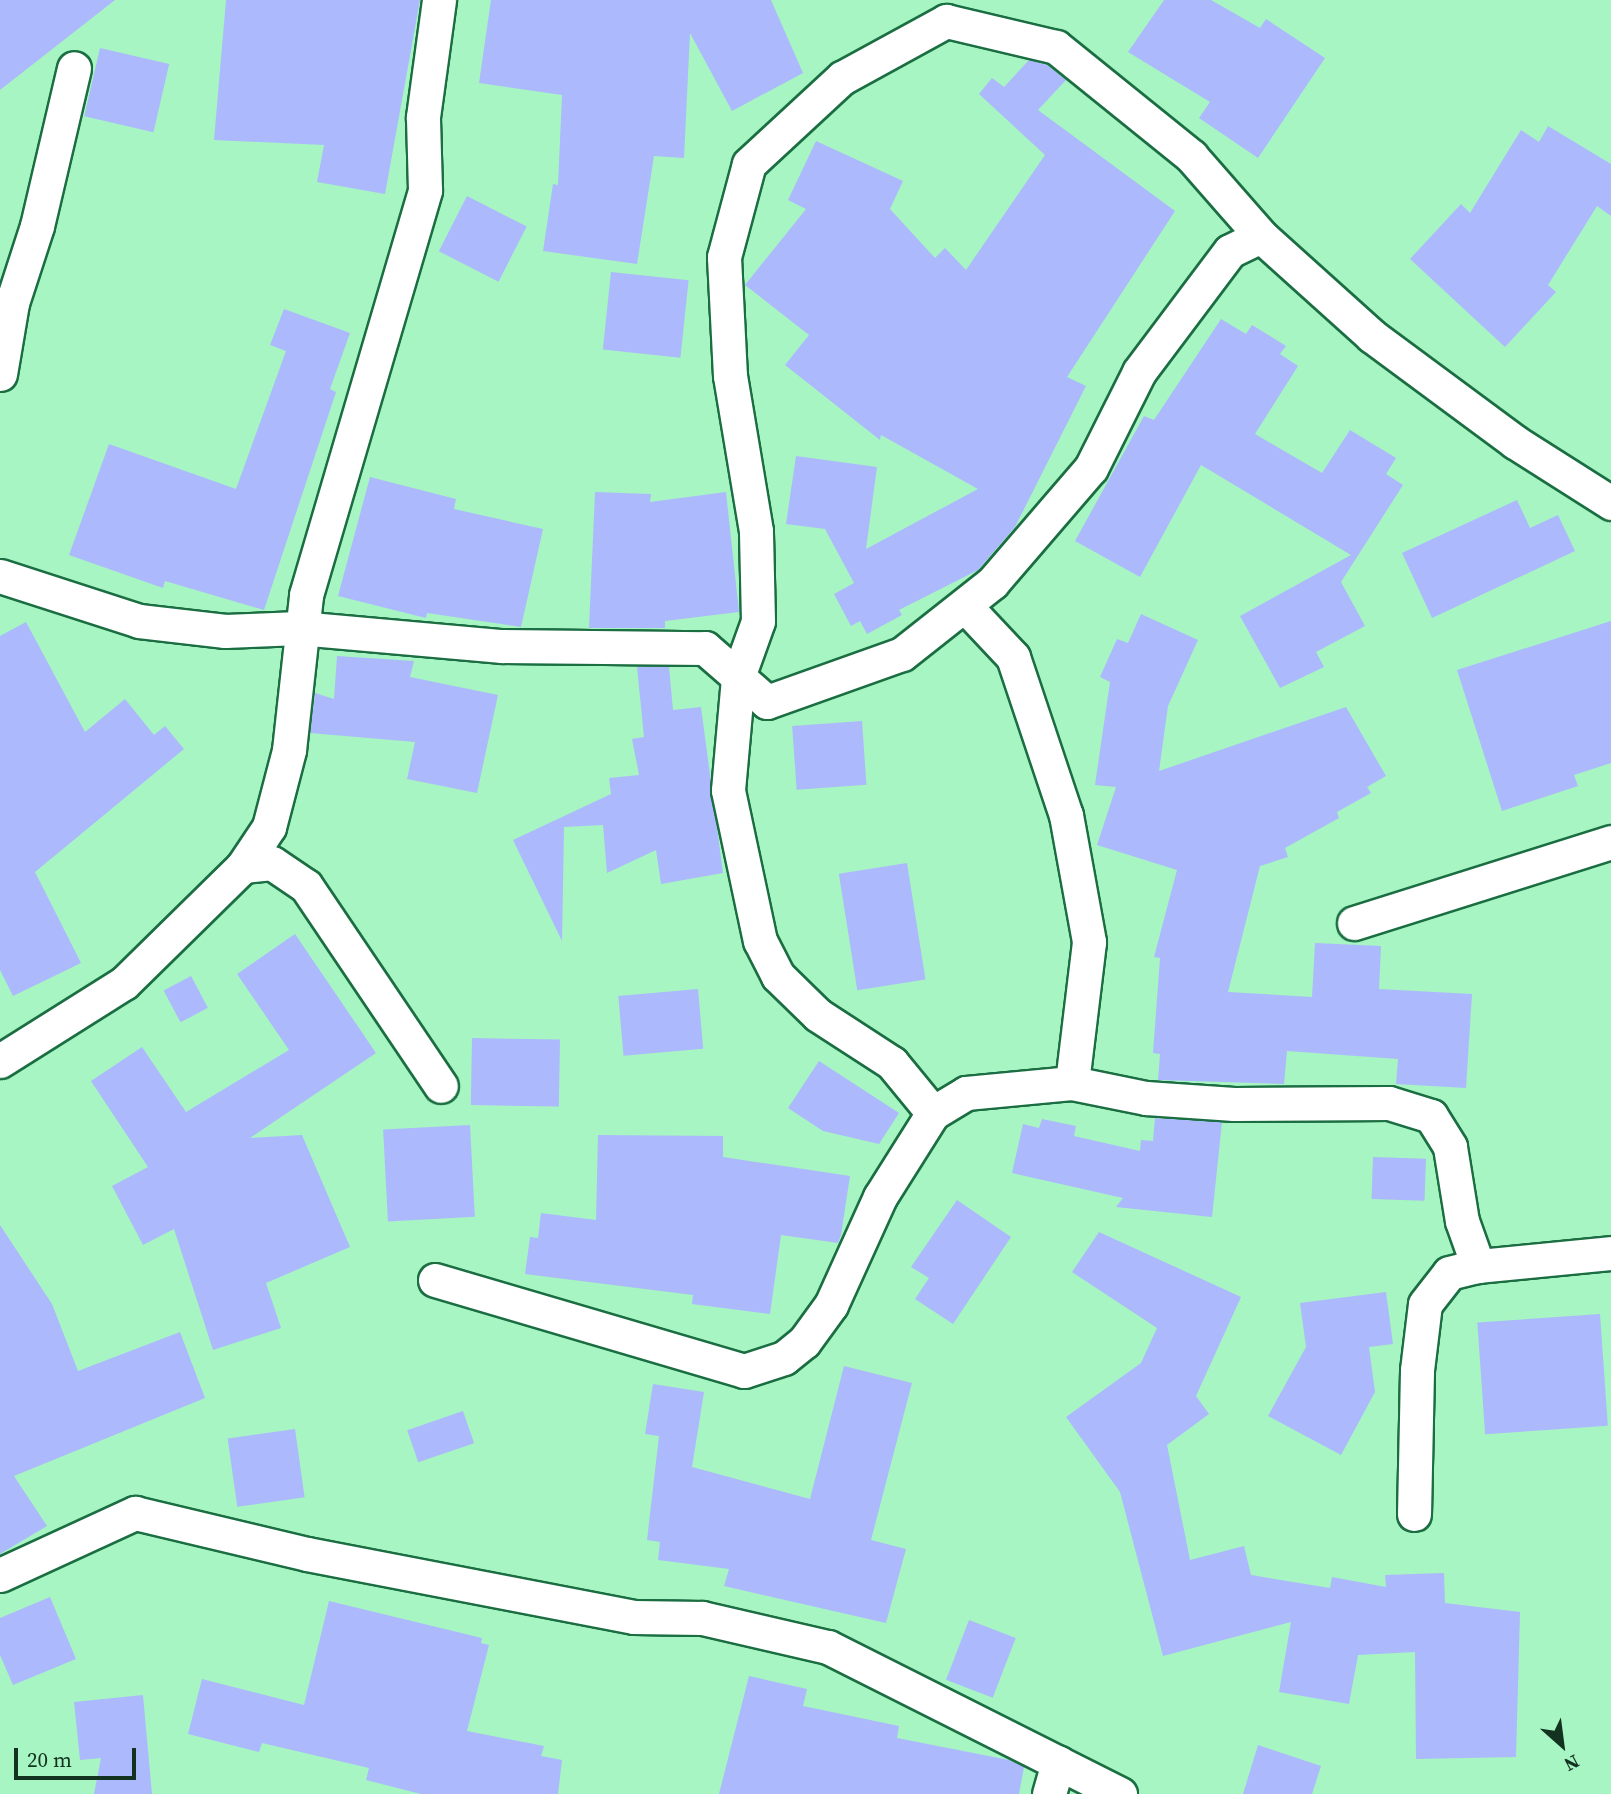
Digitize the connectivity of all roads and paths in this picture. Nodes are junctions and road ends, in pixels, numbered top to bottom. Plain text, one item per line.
1 (439, 0) edge
2 (74, 68) dead end
3 (1261, 236) junction
4 (0, 374) edge
5 (1611, 503) edge
6 (0, 576) edge
7 (966, 607) junction
8 (299, 628) junction
9 (738, 677) junction
10 (1611, 842) edge
11 (243, 866) junction
12 (1354, 923) dead end
13 (0, 1061) edge
14 (1072, 1083) junction
15 (441, 1086) dead end
16 (933, 1113) junction
17 (1611, 1253) edge
18 (1478, 1266) junction
19 (435, 1280) dead end
20 (1413, 1514) dead end
21 (0, 1575) edge
22 (1058, 1762) junction
23 (1049, 1794) edge
24 (1120, 1794) edge

1 - 8 street
2 - 4 street
3 - 5 street
3 - 7 street
3 - 9 street
6 - 8 street
7 - 9 street
7 - 14 street
8 - 9 street
8 - 11 street
9 - 16 street
10 - 12 street
11 - 13 street
11 - 15 street
14 - 16 street
14 - 18 street
16 - 19 street
17 - 18 street
18 - 20 street
21 - 22 street
22 - 23 street
22 - 24 street

